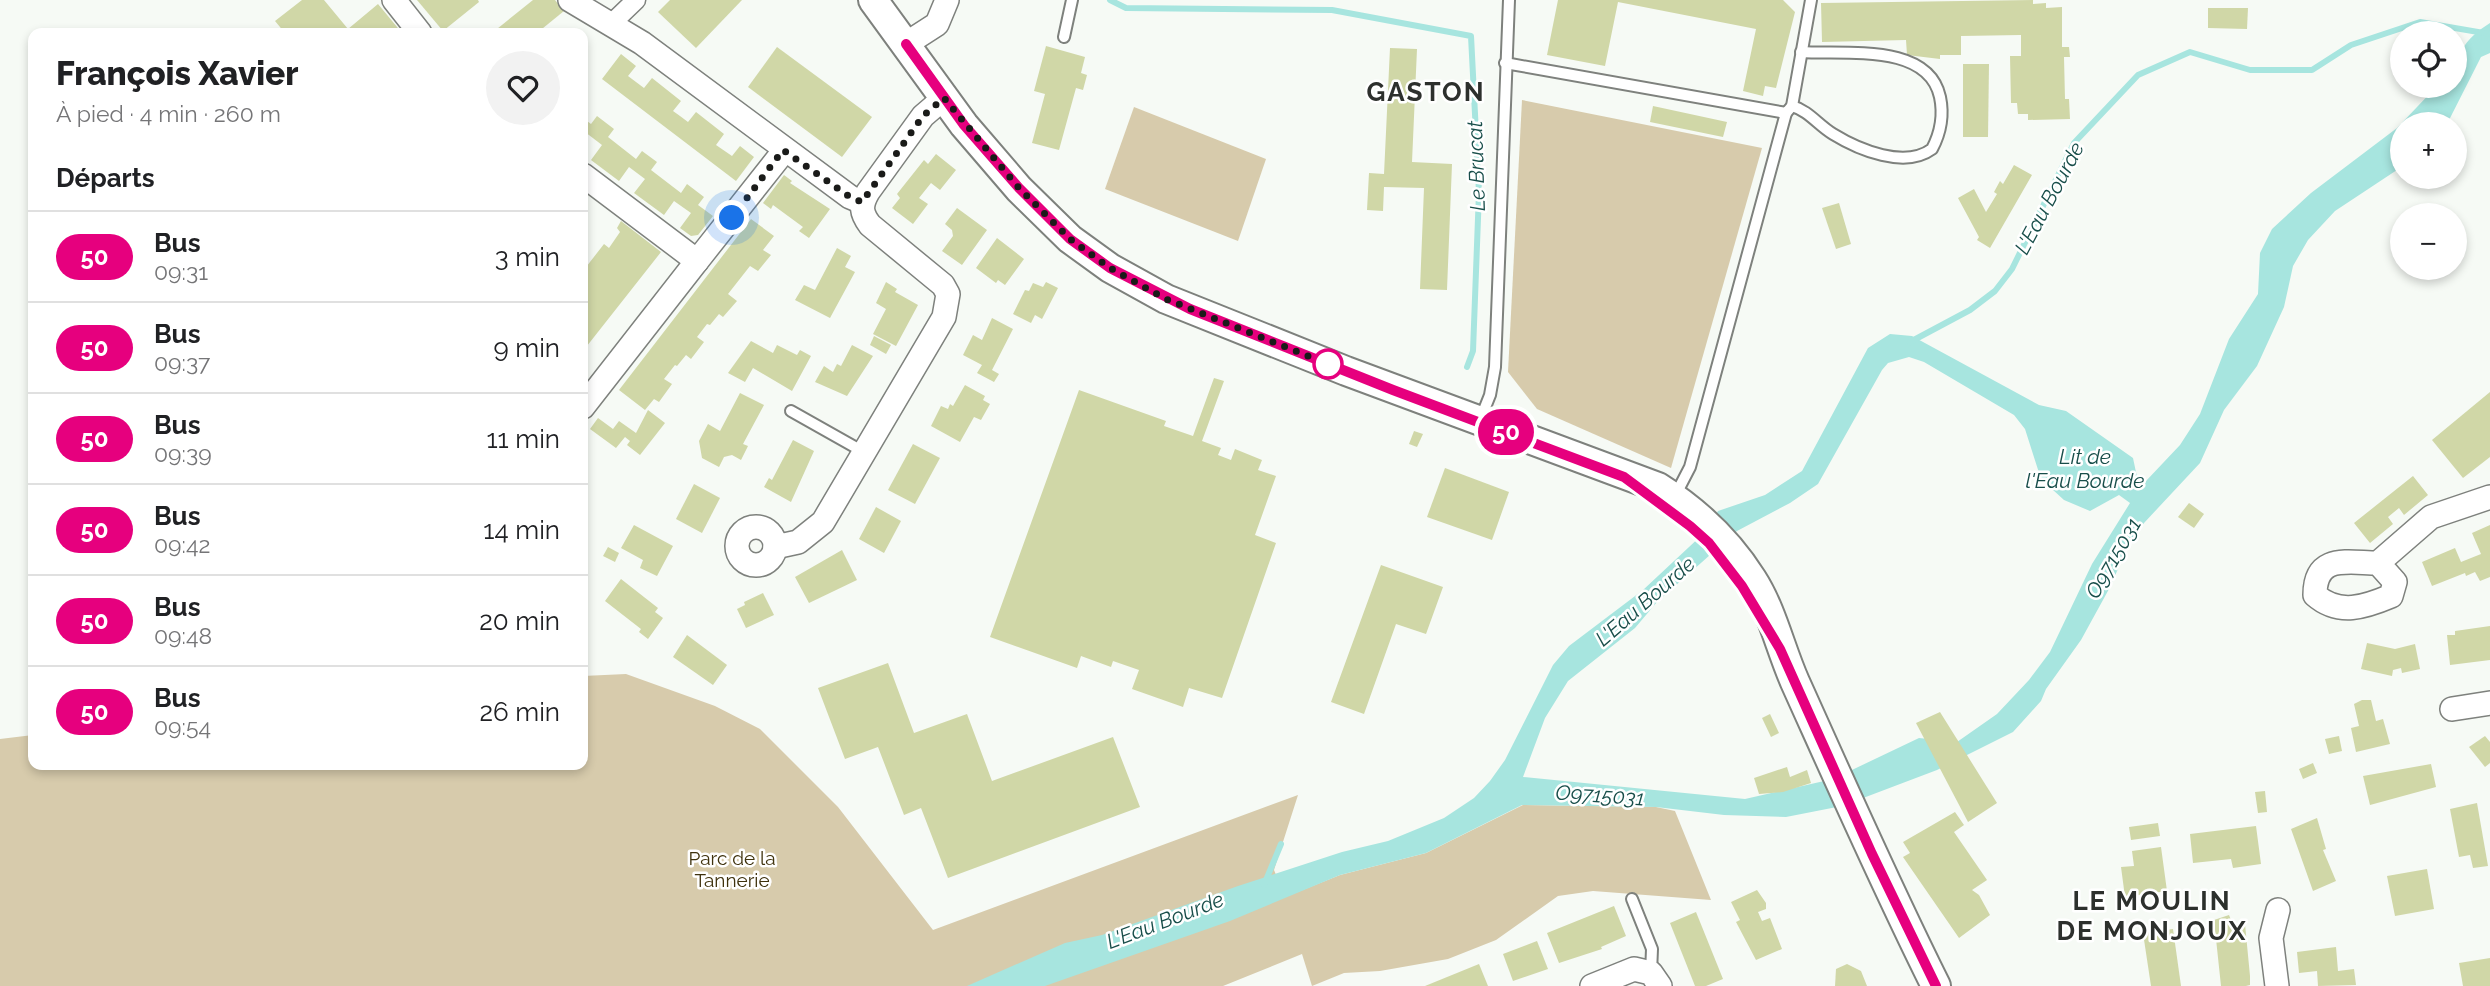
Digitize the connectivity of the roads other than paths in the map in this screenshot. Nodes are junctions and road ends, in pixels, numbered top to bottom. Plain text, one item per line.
1 (394, 0) edge
2 (570, 0) edge
3 (636, 0) edge
4 (873, 0) edge
5 (947, 0) edge
6 (1072, 0) edge
7 (1509, 0) edge
8 (1811, 0) edge
9 (610, 25) junction
10 (416, 28) edge
11 (1063, 37) dead end
12 (906, 44) junction
13 (1801, 52) junction
14 (1506, 63) junction
15 (944, 98) junction
16 (1789, 109) junction
17 (783, 150) junction
18 (588, 178) edge
19 (862, 202) junction
20 (697, 261) junction
21 (588, 401) edge
22 (791, 411) dead end
23 (1479, 422) junction
24 (862, 451) junction
25 (1624, 477) junction
26 (1674, 497) junction
27 (2490, 497) edge
28 (1695, 522) junction
29 (775, 547) dead end
30 (2378, 563) dead end
31 (2490, 703) edge
32 (2452, 709) dead end
33 (1632, 900) dead end
34 (2278, 909) dead end
35 (1655, 980) edge
36 (1592, 986) edge
37 (1936, 986) edge
38 (2277, 986) edge

1 - 10 street
2 - 9 street
3 - 9 street
4 - 12 street
5 - 12 street
6 - 11 lane
7 - 14 lane
8 - 13 lane
9 - 17 street
12 - 15 street
13 - 16 lane
13 - 16 lane
14 - 16 lane
14 - 23 lane
15 - 19 street
15 - 23 street
16 - 26 lane
17 - 19 street
17 - 20 street
18 - 20 street
19 - 24 street
20 - 21 street
22 - 24 lane
23 - 25 street
24 - 29 street
25 - 26 street
25 - 28 street
26 - 28 street
27 - 30 street
28 - 37 street
31 - 32 street
33 - 35 lane
34 - 38 street
35 - 36 street

